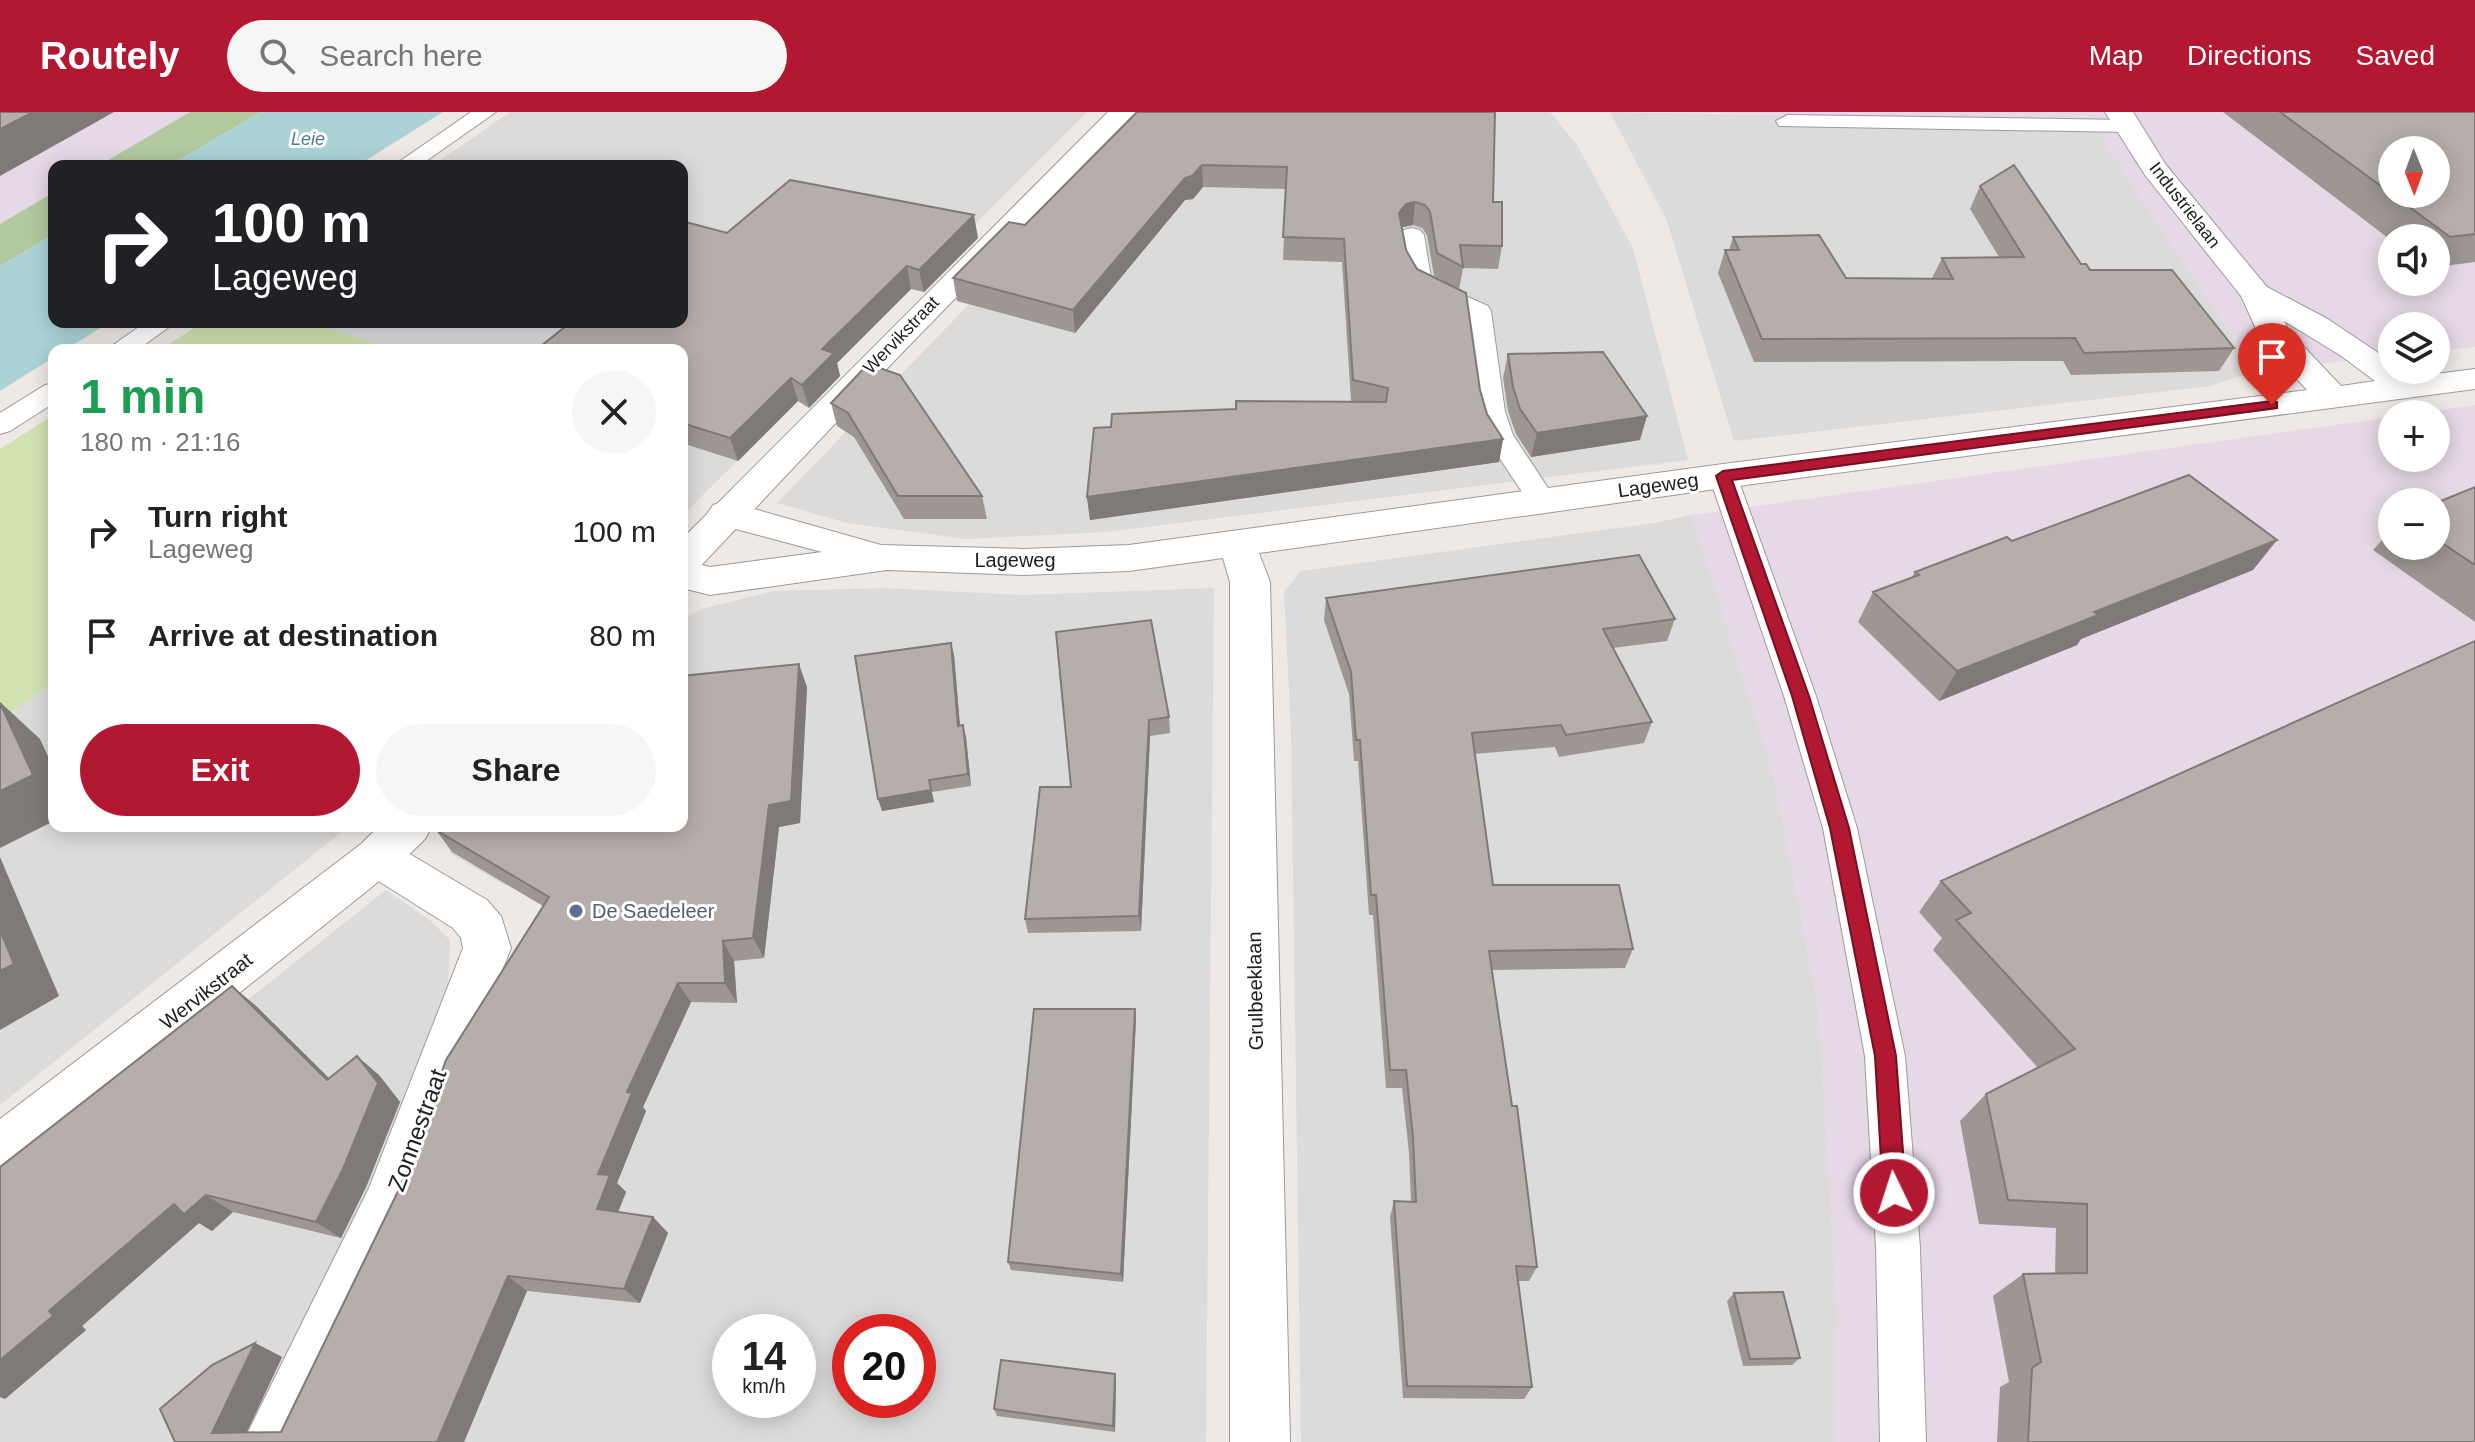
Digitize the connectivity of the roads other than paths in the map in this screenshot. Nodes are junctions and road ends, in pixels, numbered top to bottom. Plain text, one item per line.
1 (485, 112) edge
2 (1123, 112) edge
3 (2123, 119) edge
4 (1787, 121) dead end
5 (413, 160) edge
6 (1412, 235) dead end
7 (2256, 294) junction
8 (154, 328) edge
9 (128, 344) edge
10 (2475, 379) edge
11 (2404, 388) junction
12 (48, 395) edge
13 (2333, 397) junction
14 (0, 425) edge
15 (1723, 476) junction
16 (1542, 500) junction
17 (726, 514) junction
18 (1237, 543) junction
19 (688, 555) edge
20 (887, 557) junction
21 (688, 576) edge
22 (393, 842) edge
23 (0, 1151) edge
24 (273, 1442) edge
25 (1260, 1442) edge
26 (1903, 1442) edge

1 - 5 lane
2 - 17 street, Wervikstraat
3 - 4 lane
3 - 7 street, Industrielaan
6 - 16 lane
7 - 11 street, Industrielaan
7 - 13 street, Industrielaan
8 - 9 lane
10 - 11 street, Lageweg
11 - 13 street, Lageweg
12 - 14 lane
13 - 15 street, Lageweg
15 - 16 street, Lageweg
15 - 26 lane
16 - 18 street, Lageweg
17 - 19 street, Wervikstraat
17 - 20 street, Lageweg
18 - 20 street, Lageweg
18 - 25 street, Grulbeeklaan
20 - 21 street, Lageweg
22 - 23 street, Wervikstraat
22 - 24 street, Zonnestraat

